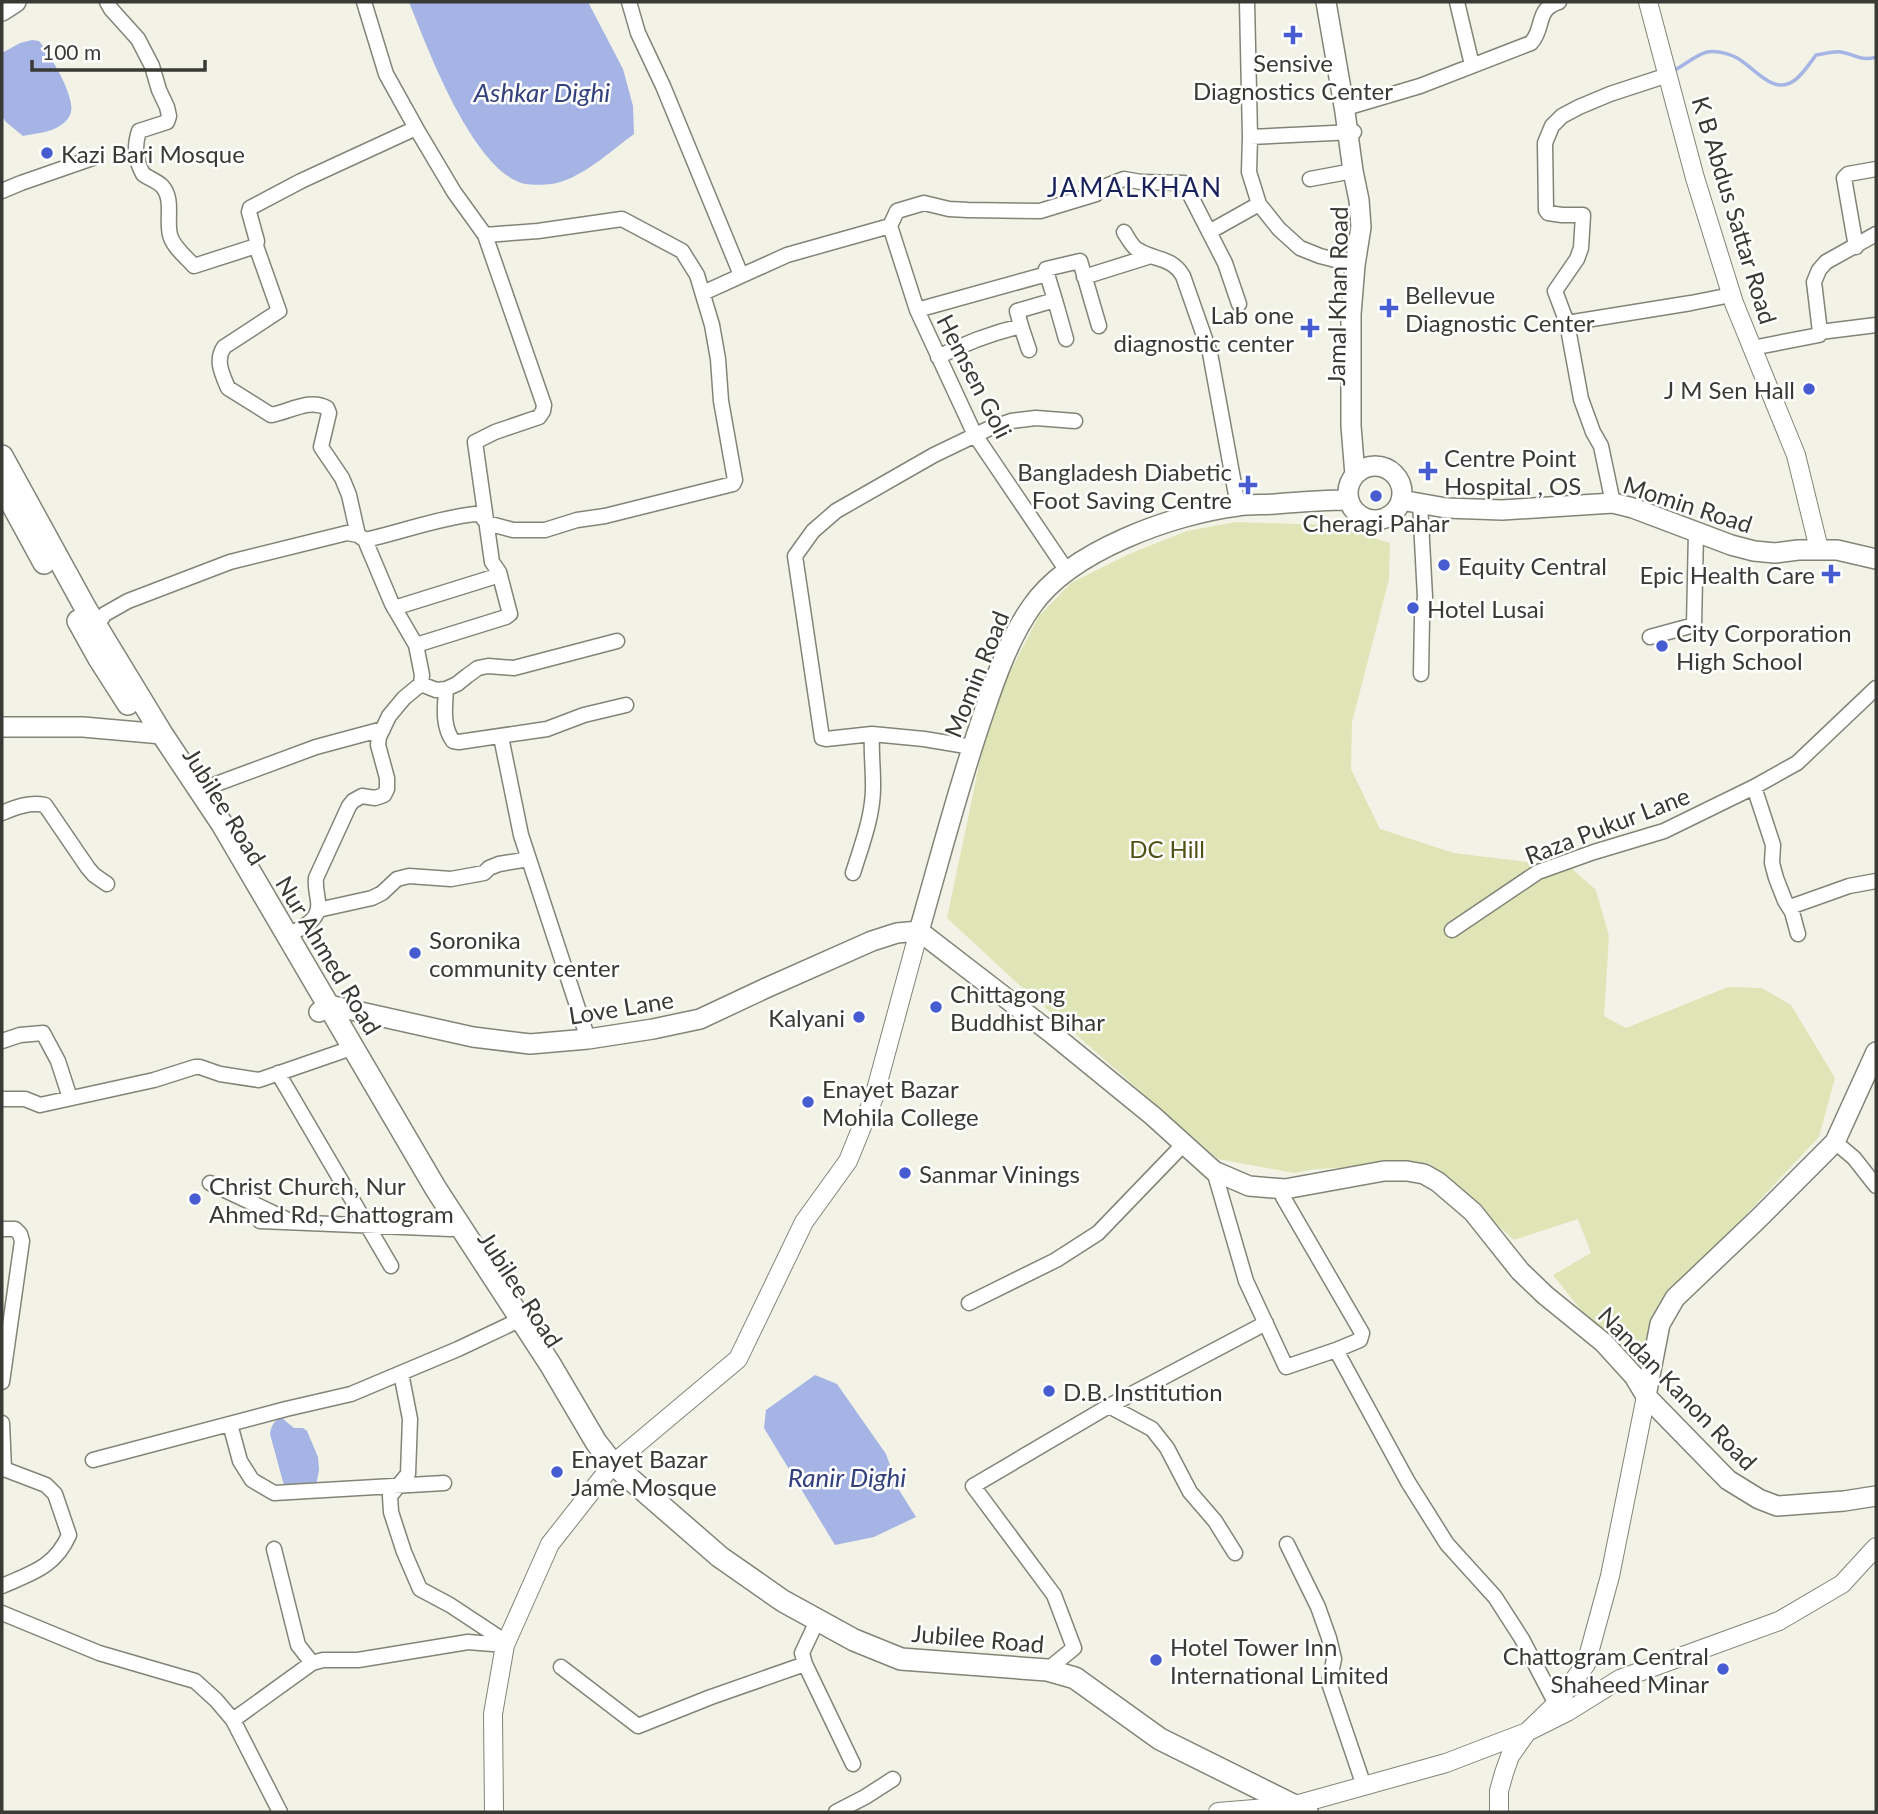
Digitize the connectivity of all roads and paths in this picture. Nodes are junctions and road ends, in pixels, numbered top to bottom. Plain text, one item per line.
1 (16, 2) edge
2 (107, 2) edge
3 (363, 2) edge
4 (629, 2) edge
5 (1247, 2) edge
6 (1328, 2) edge
7 (1457, 2) edge
8 (1559, 2) edge
9 (1648, 2) edge
10 (2, 11) edge
11 (1472, 65) junction
12 (1668, 75) junction
13 (1349, 107) junction
14 (416, 128) junction
15 (1351, 132) junction
16 (1250, 137) junction
17 (93, 158) dead end
18 (1876, 169) edge
19 (1353, 172) junction
20 (1310, 179) dead end
21 (2, 191) edge
22 (1259, 204) junction
23 (890, 226) junction
24 (1124, 232) dead end
25 (1209, 232) junction
26 (1876, 234) edge
27 (485, 235) junction
28 (256, 246) junction
29 (1856, 247) junction
30 (1151, 256) junction
31 (1355, 265) junction
32 (1047, 274) junction
33 (741, 275) junction
34 (1084, 278) junction
35 (703, 293) junction
36 (1731, 295) junction
37 (1055, 300) junction
38 (1239, 304) dead end
39 (917, 310) junction
40 (1567, 323) junction
41 (1876, 325) edge
42 (1021, 326) junction
43 (1099, 326) dead end
44 (1820, 332) junction
45 (1066, 339) dead end
46 (1752, 348) junction
47 (1029, 350) dead end
48 (938, 357) junction
49 (1075, 421) dead end
50 (975, 435) junction
51 (2, 456) edge
52 (1361, 471) junction
53 (2, 486) edge
54 (1349, 500) junction
55 (1411, 502) junction
56 (1612, 503) junction
57 (1238, 506) junction
58 (487, 523) junction
59 (1696, 532) junction
60 (361, 537) junction
61 (1818, 550) junction
62 (1876, 559) edge
63 (1067, 571) junction
64 (500, 575) junction
65 (394, 608) junction
66 (97, 625) junction
67 (1650, 637) dead end
68 (617, 641) dead end
69 (416, 645) junction
70 (1420, 674) dead end
71 (421, 684) junction
72 (1876, 688) edge
73 (446, 689) junction
74 (626, 705) dead end
75 (2, 727) edge
76 (383, 729) junction
77 (156, 734) junction
78 (872, 734) junction
79 (501, 737) junction
80 (972, 747) junction
81 (1754, 787) junction
82 (200, 790) junction
83 (2, 813) edge
84 (529, 859) junction
85 (853, 873) dead end
86 (1876, 881) edge
87 (107, 884) dead end
88 (1790, 907) junction
89 (318, 909) junction
90 (1452, 930) dead end
91 (919, 931) junction
92 (1798, 934) dead end
93 (287, 936) junction
94 (324, 1008) junction
95 (588, 1039) junction
96 (2, 1041) edge
97 (343, 1051) junction
98 (1876, 1052) edge
99 (278, 1073) junction
100 (70, 1098) junction
101 (2, 1099) edge
102 (1835, 1142) junction
103 (1183, 1143) junction
104 (1214, 1171) junction
105 (210, 1184) dead end
106 (1876, 1186) edge
107 (1285, 1189) junction
108 (260, 1221) dead end
109 (294, 1223) junction
110 (368, 1226) junction
111 (2, 1229) edge
112 (451, 1229) junction
113 (390, 1266) dead end
114 (969, 1303) dead end
115 (513, 1323) junction
116 (1266, 1323) junction
117 (1335, 1350) junction
118 (401, 1373) junction
119 (2, 1382) edge
120 (1647, 1396) junction
121 (1109, 1406) junction
122 (2, 1423) edge
123 (230, 1424) junction
124 (93, 1460) dead end
125 (613, 1470) junction
126 (444, 1483) dead end
127 (398, 1486) junction
128 (1876, 1496) edge
129 (1287, 1544) dead end
130 (1876, 1547) edge
131 (274, 1549) dead end
132 (1235, 1553) dead end
133 (2, 1586) edge
134 (2, 1613) edge
135 (814, 1627) junction
136 (506, 1644) junction
137 (312, 1663) junction
138 (805, 1664) junction
139 (561, 1667) dead end
140 (1047, 1670) junction
141 (1556, 1704) junction
142 (233, 1720) junction
143 (1527, 1732) junction
144 (853, 1764) dead end
145 (893, 1779) dead end
146 (1364, 1786) junction
147 (1290, 1809) edge
148 (280, 1812) edge
149 (494, 1812) edge
150 (836, 1812) edge
151 (1218, 1812) edge
152 (1499, 1812) edge

1 - 10 main road
2 - 28 street
3 - 14 street
4 - 33 street
5 - 16 street
6 - 13 main road, Jamal Khan Road
6 - 15 main road
7 - 11 street
8 - 11 street
9 - 12 street, K B Abdus Sattar Road
11 - 13 street
12 - 36 street, K B Abdus Sattar Road
12 - 40 street
13 - 15 main road, Jamal Khan Road
14 - 27 street
14 - 28 street
15 - 16 street
15 - 19 main road
15 - 52 main road, Jamal Khan Road
16 - 22 street
17 - 21 street
18 - 29 street
19 - 20 street
19 - 31 main road
22 - 25 street
22 - 31 street
23 - 25 street
23 - 33 street
23 - 39 street, Hemsen Goli
24 - 30 street
25 - 38 street
26 - 29 street
27 - 35 street
27 - 58 street
28 - 60 street
29 - 44 street
30 - 34 street
30 - 57 street
31 - 52 main road
32 - 34 street
32 - 37 street
32 - 39 street
33 - 35 street
34 - 43 street
35 - 58 street
36 - 40 street
36 - 46 street, K B Abdus Sattar Road
37 - 42 street
37 - 45 street
39 - 48 street, Hemsen Goli
40 - 56 street
41 - 44 street
42 - 47 street
42 - 48 street
44 - 46 street
46 - 61 street, K B Abdus Sattar Road
48 - 50 street, Hemsen Goli
49 - 50 street
50 - 63 street, Hemsen Goli
50 - 78 street
51 - 66 main road, Nur Ahmed Road
52 - 54 main road
52 - 55 main road
53 - 77 main road, Jubilee Road
54 - 55 main road
54 - 57 main road, Momin Road
55 - 56 main road, Momin Road
55 - 70 street
56 - 59 main road, Momin Road
57 - 63 main road, Momin Road
58 - 60 street
58 - 64 street
59 - 61 main road, Momin Road
59 - 67 street
60 - 65 street
60 - 66 street
61 - 62 main road, Momin Road
63 - 80 main road, Momin Road
64 - 65 street
64 - 69 street
65 - 69 street
66 - 77 main road, Nur Ahmed Road
68 - 73 street
69 - 71 street
71 - 73 street
71 - 76 street
72 - 81 street, Raza Pukur Lane
73 - 79 street
74 - 79 street
75 - 77 main road
76 - 82 street
76 - 89 street
77 - 82 main road, Nur Ahmed Road
77 - 94 main road, Jubilee Road
78 - 80 street
78 - 85 street
79 - 84 street
80 - 91 main road, Momin Road
81 - 88 street
81 - 90 street, Raza Pukur Lane
82 - 93 main road, Nur Ahmed Road
83 - 87 street
84 - 89 street
84 - 95 street
86 - 88 street
88 - 92 street
89 - 93 street
91 - 95 main road, Love Lane
91 - 103 main road, Nandan Kanon Road
91 - 125 street
93 - 94 main road, Nur Ahmed Road
94 - 95 main road, Love Lane
94 - 97 main road, Jubilee Road
94 - 125 main road, Nur Ahmed Road
96 - 100 street
97 - 99 street
97 - 112 main road, Jubilee Road
98 - 102 main road
99 - 100 street
99 - 110 street
100 - 101 street
102 - 106 street
102 - 120 main road
103 - 104 main road, Nandan Kanon Road
103 - 114 street
104 - 107 main road, Nandan Kanon Road
104 - 116 street
105 - 109 street
107 - 117 street
107 - 120 main road, Nandan Kanon Road
108 - 109 street
109 - 110 street
110 - 112 street
110 - 113 street
111 - 119 street
112 - 115 main road, Jubilee Road
115 - 118 street
115 - 125 main road, Jubilee Road
116 - 117 street
116 - 121 street
117 - 141 street
118 - 123 street
118 - 127 street
120 - 128 main road, Nandan Kanon Road
120 - 141 street
121 - 132 street
121 - 140 street
122 - 133 street
123 - 124 street
123 - 127 street
125 - 135 main road, Jubilee Road
125 - 136 street
126 - 127 street
127 - 136 street
129 - 146 street
130 - 143 street
131 - 137 street
134 - 142 street
135 - 138 street
135 - 140 main road, Jubilee Road
135 - 147 main road
136 - 137 street
136 - 149 street
137 - 142 street
138 - 139 street
138 - 144 street
140 - 147 main road, Jubilee Road
141 - 143 street
142 - 148 street
143 - 146 street
143 - 152 street
145 - 150 street
146 - 147 street
147 - 151 street

